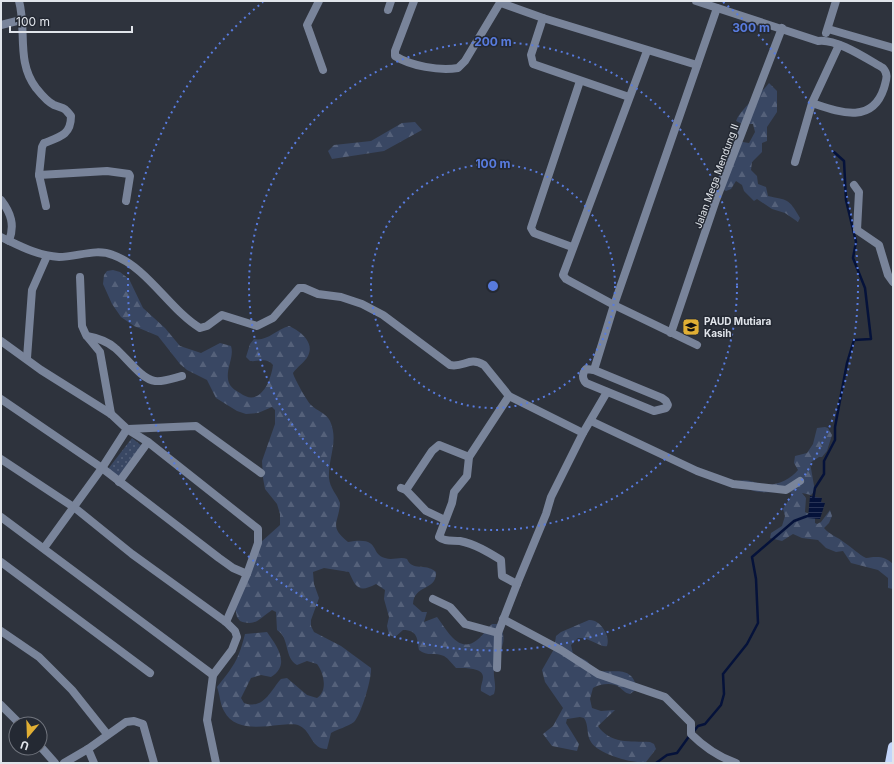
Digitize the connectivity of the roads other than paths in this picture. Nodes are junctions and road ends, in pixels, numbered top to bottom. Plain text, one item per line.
1 (19, 1) edge
2 (319, 1) edge
3 (391, 1) edge
4 (414, 1) edge
5 (696, 1) edge
6 (836, 1) edge
7 (501, 2) edge
8 (716, 8) junction
9 (388, 10) dead end
10 (543, 18) junction
11 (21, 20) junction
12 (1, 25) edge
13 (782, 28) junction
14 (828, 28) junction
15 (824, 40) junction
16 (839, 45) junction
17 (893, 48) edge
18 (647, 51) junction
19 (696, 65) junction
20 (324, 70) dead end
21 (580, 81) junction
22 (629, 97) junction
23 (812, 103) junction
24 (794, 162) dead end
25 (39, 175) junction
26 (854, 185) dead end
27 (1, 200) edge
28 (126, 201) dead end
29 (46, 206) dead end
30 (1, 237) edge
31 (9, 241) junction
32 (572, 247) junction
33 (47, 256) junction
34 (80, 277) dead end
35 (893, 282) edge
36 (614, 305) junction
37 (671, 333) junction
38 (86, 335) junction
39 (1, 341) edge
40 (697, 345) dead end
41 (26, 358) junction
42 (594, 370) junction
43 (182, 376) dead end
44 (607, 392) junction
45 (509, 396) junction
46 (1, 399) edge
47 (111, 414) junction
48 (591, 421) junction
49 (127, 429) junction
50 (583, 433) junction
51 (148, 442) junction
52 (469, 457) junction
53 (1, 459) edge
54 (102, 468) junction
55 (261, 473) dead end
56 (800, 481) dead end
57 (119, 482) junction
58 (75, 508) junction
59 (1, 517) edge
60 (445, 520) junction
61 (44, 548) junction
62 (1, 562) edge
63 (247, 574) junction
64 (516, 584) junction
65 (433, 599) dead end
66 (503, 619) junction
67 (226, 622) junction
68 (1, 632) edge
69 (498, 633) junction
70 (496, 668) dead end
71 (150, 673) dead end
72 (213, 675) junction
73 (1, 705) edge
74 (12, 716) edge
75 (107, 734) junction
76 (893, 747) edge
77 (88, 749) junction
78 (48, 755) edge
79 (55, 763) edge
80 (64, 763) edge
81 (94, 763) edge
82 (154, 763) edge
83 (216, 763) edge
84 (736, 763) edge
85 (890, 763) edge

1 - 11 street
2 - 20 street
3 - 9 street
4 - 7 street
5 - 8 street
6 - 14 street
7 - 10 street
8 - 13 street
8 - 19 street
10 - 18 street
10 - 21 street
11 - 12 street
11 - 25 street
13 - 15 street
13 - 37 street, Jalan Mega Mendung II
14 - 15 street
14 - 17 street
15 - 16 street
16 - 23 street
16 - 23 street
18 - 19 street
18 - 22 street
19 - 36 street
21 - 22 street
21 - 32 street
22 - 32 street
23 - 24 street
25 - 28 street
25 - 29 street
26 - 35 street
27 - 31 street
30 - 31 street
31 - 33 street
32 - 36 street
33 - 41 street
33 - 45 street
34 - 38 street
36 - 37 street
36 - 42 street
37 - 40 street
38 - 43 street
38 - 47 street
39 - 41 street
41 - 47 street
42 - 44 street
42 - 44 street
44 - 48 street
45 - 50 street
45 - 52 street
46 - 54 street
47 - 49 street
48 - 50 street
48 - 56 street
49 - 51 street
49 - 54 street
49 - 55 street
50 - 64 street
51 - 57 street
51 - 63 street
52 - 60 street
52 - 60 street
53 - 58 street
54 - 57 street
54 - 58 street
57 - 63 street
58 - 61 street
58 - 67 street
59 - 61 street
60 - 64 street
61 - 72 street
62 - 71 street
63 - 67 street
64 - 66 street
65 - 69 street
66 - 69 street
66 - 84 street
67 - 72 street
68 - 75 street
69 - 70 street
72 - 83 street
73 - 74 street
75 - 77 street
75 - 82 street
76 - 85 main road
77 - 80 street
77 - 81 street
78 - 79 street

